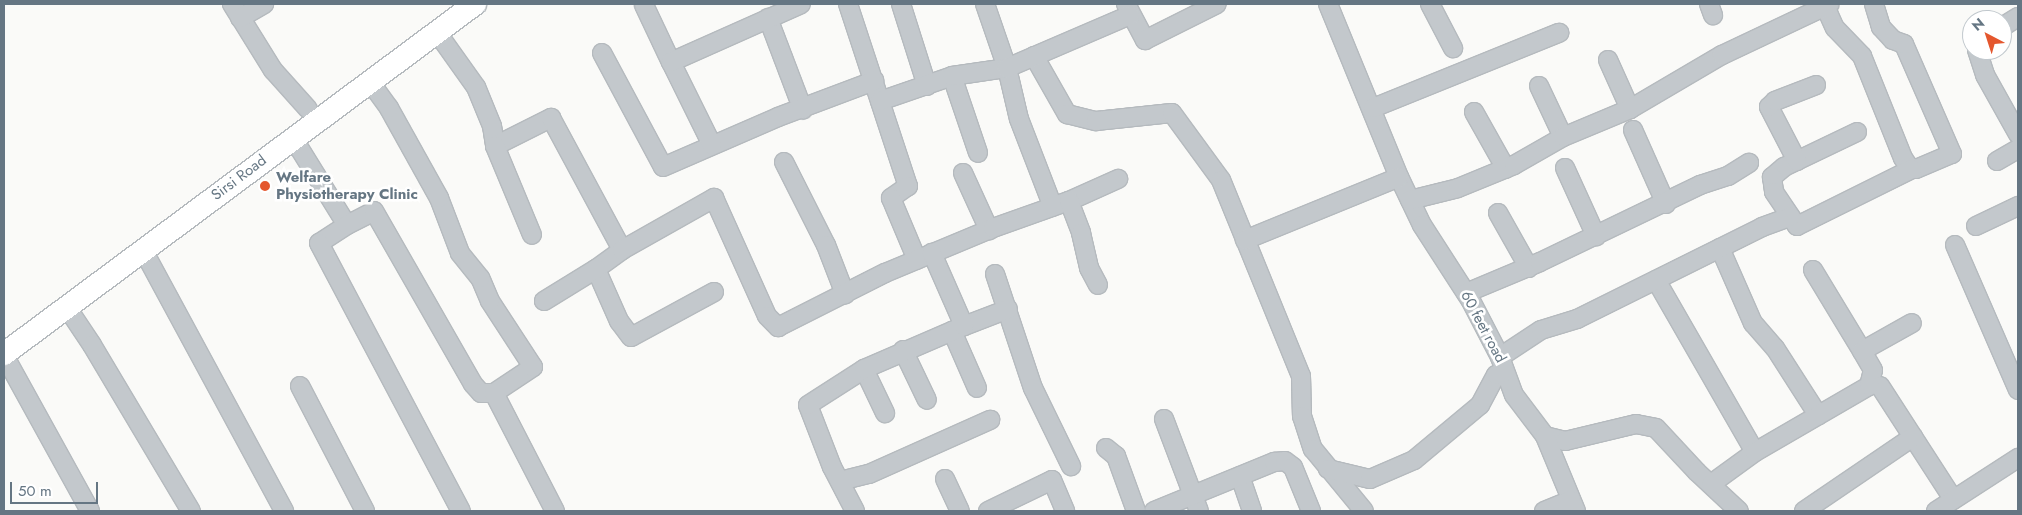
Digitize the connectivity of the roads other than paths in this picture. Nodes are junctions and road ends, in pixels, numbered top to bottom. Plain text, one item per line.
1 (264, 4) edge
2 (452, 4) edge
3 (475, 4) edge
4 (801, 4) edge
5 (848, 4) edge
6 (901, 4) edge
7 (985, 4) edge
8 (1216, 4) edge
9 (1328, 4) edge
10 (1430, 4) edge
11 (1874, 4) edge
12 (644, 5) edge
13 (1828, 5) edge
14 (1128, 9) edge
15 (236, 11) edge
16 (768, 18) junction
17 (436, 32) junction
18 (1558, 33) dead end
19 (1453, 48) dead end
20 (602, 53) dead end
21 (1034, 56) junction
22 (1608, 60) dead end
23 (1980, 60) edge
24 (671, 62) junction
25 (1007, 68) junction
26 (952, 76) junction
27 (369, 80) junction
28 (874, 81) junction
29 (1816, 85) dead end
30 (927, 86) junction
31 (1539, 86) dead end
32 (880, 101) junction
33 (1373, 108) junction
34 (308, 109) junction
35 (1630, 109) junction
36 (803, 110) junction
37 (1474, 112) dead end
38 (1632, 130) dead end
39 (1857, 132) dead end
40 (2018, 134) edge
41 (1563, 137) junction
42 (293, 138) junction
43 (712, 145) junction
44 (495, 146) junction
45 (2018, 149) edge
46 (978, 153) dead end
47 (1797, 161) junction
48 (1996, 161) dead end
49 (784, 162) dead end
50 (1749, 163) dead end
51 (1506, 168) junction
52 (1565, 168) dead end
53 (1912, 169) junction
54 (963, 174) dead end
55 (1398, 177) junction
56 (1118, 179) dead end
57 (1410, 200) junction
58 (1061, 204) junction
59 (1666, 204) junction
60 (2018, 206) edge
61 (1498, 213) dead end
62 (1790, 217) junction
63 (347, 225) junction
64 (1976, 226) dead end
65 (989, 230) junction
66 (532, 235) dead end
67 (1596, 236) junction
68 (1245, 240) junction
69 (1955, 245) dead end
70 (1720, 248) junction
71 (143, 250) junction
72 (622, 250) junction
73 (924, 257) junction
74 (1529, 268) junction
75 (596, 269) junction
76 (1813, 270) dead end
77 (995, 274) dead end
78 (1656, 280) junction
79 (1098, 286) dead end
80 (714, 292) dead end
81 (1466, 293) junction
82 (844, 294) junction
83 (544, 301) dead end
84 (66, 306) junction
85 (1008, 309) junction
86 (1912, 323) dead end
87 (958, 328) junction
88 (4, 336) edge
89 (903, 350) junction
90 (1862, 351) junction
91 (4, 355) edge
92 (1503, 364) junction
93 (864, 369) junction
94 (300, 386) dead end
95 (1880, 386) dead end
96 (977, 388) dead end
97 (2018, 390) edge
98 (494, 393) junction
99 (927, 400) dead end
100 (885, 413) dead end
101 (1818, 415) junction
102 (1164, 419) dead end
103 (990, 420) dead end
104 (1546, 436) junction
105 (1913, 436) junction
106 (1106, 448) dead end
107 (1755, 452) junction
108 (2018, 458) edge
109 (1071, 466) dead end
110 (1328, 469) junction
111 (1240, 476) junction
112 (945, 479) dead end
113 (840, 481) junction
114 (1711, 484) junction
115 (1196, 503) edge
116 (1573, 506) edge
117 (1943, 507) edge
118 (90, 511) edge
119 (191, 511) edge
120 (284, 511) edge
121 (365, 511) edge
122 (461, 511) edge
123 (555, 511) edge
124 (855, 511) edge
125 (960, 511) edge
126 (988, 511) edge
127 (1065, 511) edge
128 (1136, 511) edge
129 (1154, 511) edge
130 (1252, 511) edge
131 (1311, 511) edge
132 (1364, 511) edge
133 (1544, 511) edge
134 (1739, 511) edge
135 (1804, 511) edge

1 - 15 street
2 - 34 main road, Sirsi Road
3 - 17 main road, Sirsi Road
4 - 16 street
5 - 28 street
6 - 30 street
7 - 25 street
8 - 14 street
9 - 33 street, 60 feet road
10 - 19 street
11 - 53 street
12 - 24 street
13 - 35 street
13 - 53 street
14 - 21 street
15 - 34 street
16 - 24 street
16 - 36 street
17 - 27 main road, Sirsi Road
17 - 44 street
18 - 33 street
20 - 43 street
21 - 25 street
21 - 68 street
22 - 35 street
23 - 40 street
24 - 43 street
25 - 26 street
25 - 58 street
26 - 30 street
26 - 46 street
27 - 42 main road, Sirsi Road
27 - 98 street
28 - 32 street
28 - 36 street
29 - 47 street
30 - 32 street
31 - 41 street
32 - 73 street
33 - 55 street, 60 feet road
34 - 88 main road, Sirsi Road
35 - 41 street
36 - 43 street
37 - 51 street
38 - 59 street
39 - 47 street
41 - 51 street
42 - 63 street
42 - 71 main road, Sirsi Road
44 - 66 street
44 - 72 street
45 - 48 street
47 - 62 street
49 - 82 street
50 - 59 street
51 - 57 street
52 - 67 street
53 - 62 street
54 - 65 street
55 - 57 street, 60 feet road
55 - 68 street
56 - 58 street
57 - 81 street, 60 feet road
58 - 65 street
58 - 79 street
59 - 67 street
60 - 64 street
61 - 74 street
62 - 70 street
63 - 98 street
63 - 122 street
65 - 73 street
67 - 74 street
68 - 110 street
69 - 97 street
70 - 78 street
70 - 101 street
71 - 84 main road, Sirsi Road
71 - 120 street
72 - 75 street
72 - 82 street
73 - 82 street
73 - 87 street
74 - 81 street
75 - 80 street
75 - 83 street
76 - 90 street
77 - 85 street
78 - 92 street
78 - 107 street
81 - 92 street, 60 feet road
84 - 91 main road, Sirsi Road
84 - 119 street
85 - 87 street
85 - 109 street
86 - 90 street
87 - 89 street
87 - 96 street
89 - 93 street
89 - 99 street
90 - 101 street
91 - 118 street
92 - 104 street, 60 feet road
92 - 110 street
93 - 100 street
93 - 113 street
94 - 121 street
95 - 105 street
98 - 123 street
101 - 107 street
102 - 115 street
103 - 113 street
104 - 114 street
104 - 116 street, 60 feet road
105 - 117 street
105 - 135 street
106 - 128 street
107 - 114 street
108 - 117 street
110 - 132 street
111 - 115 street
111 - 130 street
111 - 131 street
112 - 125 street
113 - 124 street
114 - 134 street
115 - 129 street
116 - 133 street
126 - 127 street

